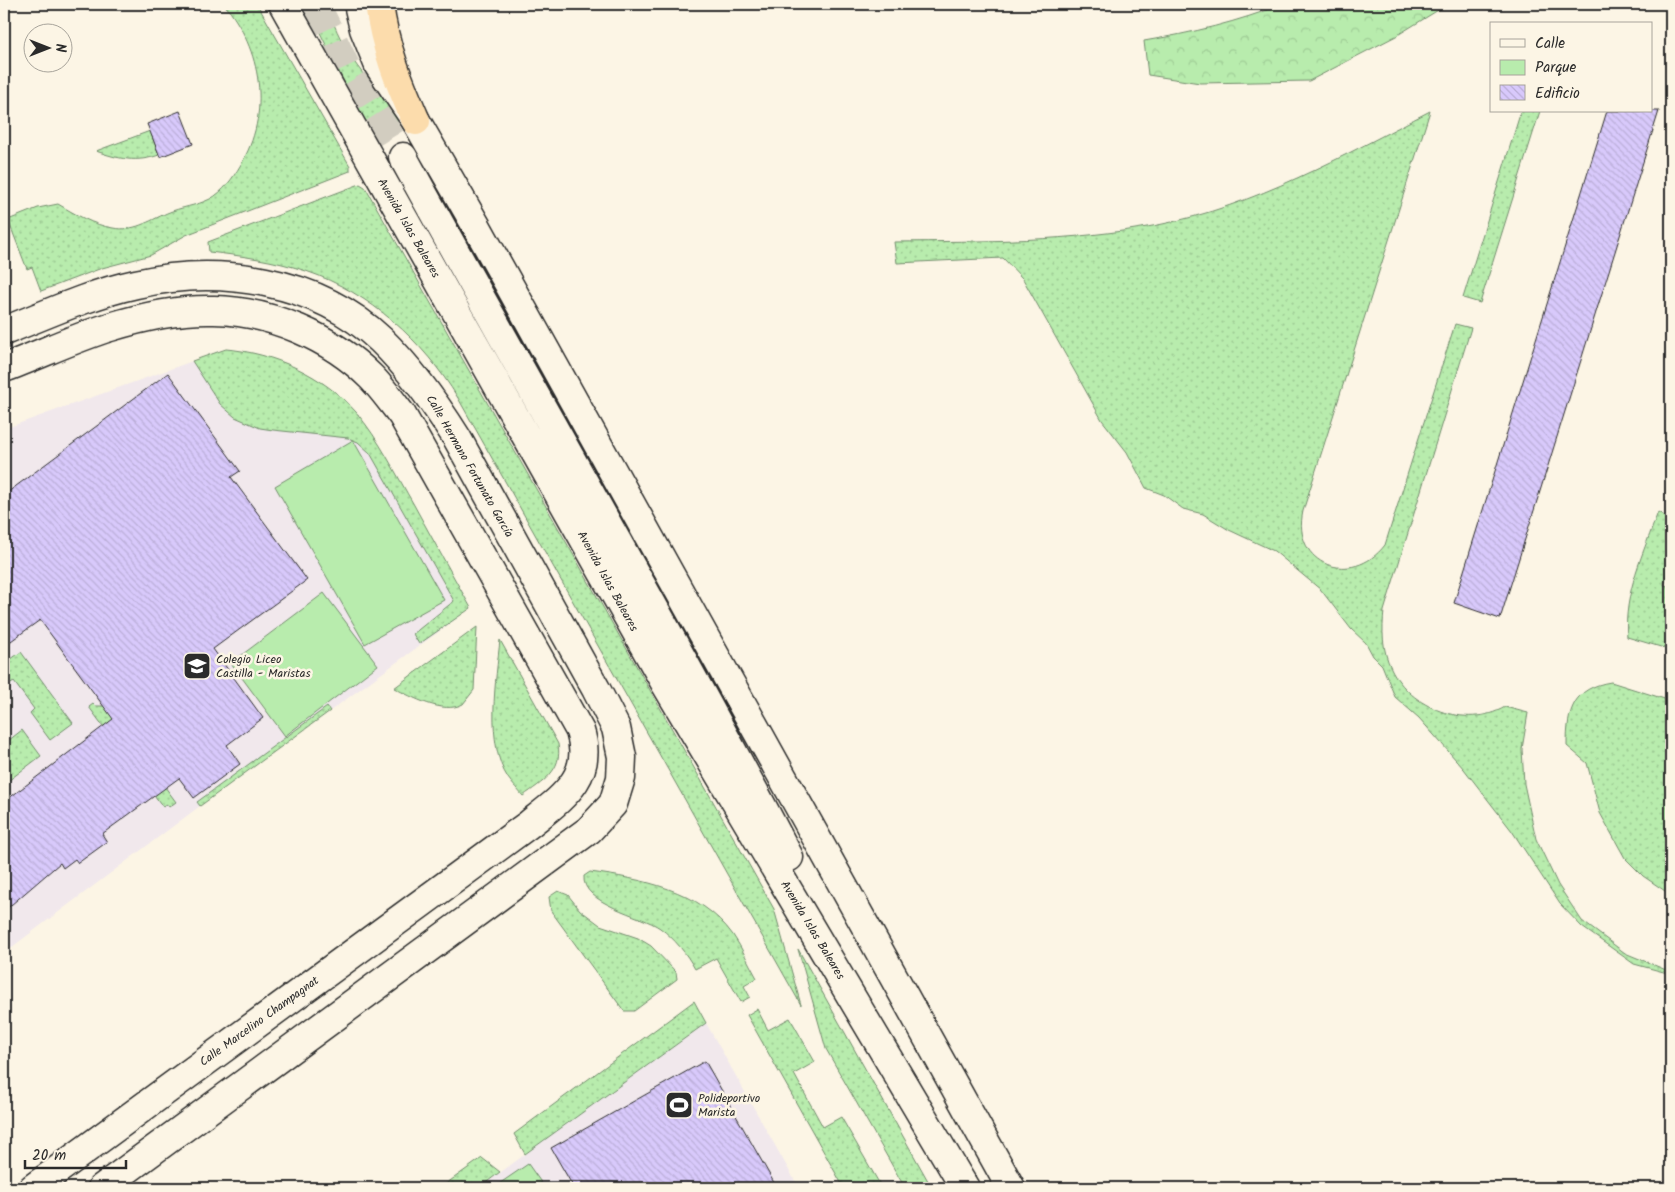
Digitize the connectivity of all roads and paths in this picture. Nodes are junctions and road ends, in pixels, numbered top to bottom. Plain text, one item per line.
1 (283, 4) edge
2 (358, 4) edge
3 (380, 4) edge
4 (416, 121) junction
5 (403, 158) tunnel mouth
6 (4, 331) edge
7 (4, 368) edge
8 (713, 713) junction
9 (486, 856) junction
10 (509, 889) junction
11 (974, 1123) junction
12 (944, 1152) junction
13 (33, 1188) edge
14 (102, 1188) edge
15 (965, 1188) edge
16 (1011, 1188) edge

1 - 12 main road, Avenida Islas Baleares
2 - 4 main road, Avenida Islas Baleares
3 - 4 highway
4 - 11 main road, Avenida Islas Baleares
5 - 8 main road, Avenida Islas Baleares
6 - 10 main road, Calle Hermano Fortunato García
7 - 9 main road, Calle Marcelino Champagnat
8 - 11 main road, Avenida Islas Baleares
8 - 12 main road, Avenida Islas Baleares
9 - 10 main road
9 - 13 main road, Calle Marcelino Champagnat
10 - 14 main road
11 - 16 main road, Avenida Islas Baleares
12 - 15 main road, Avenida Islas Baleares

